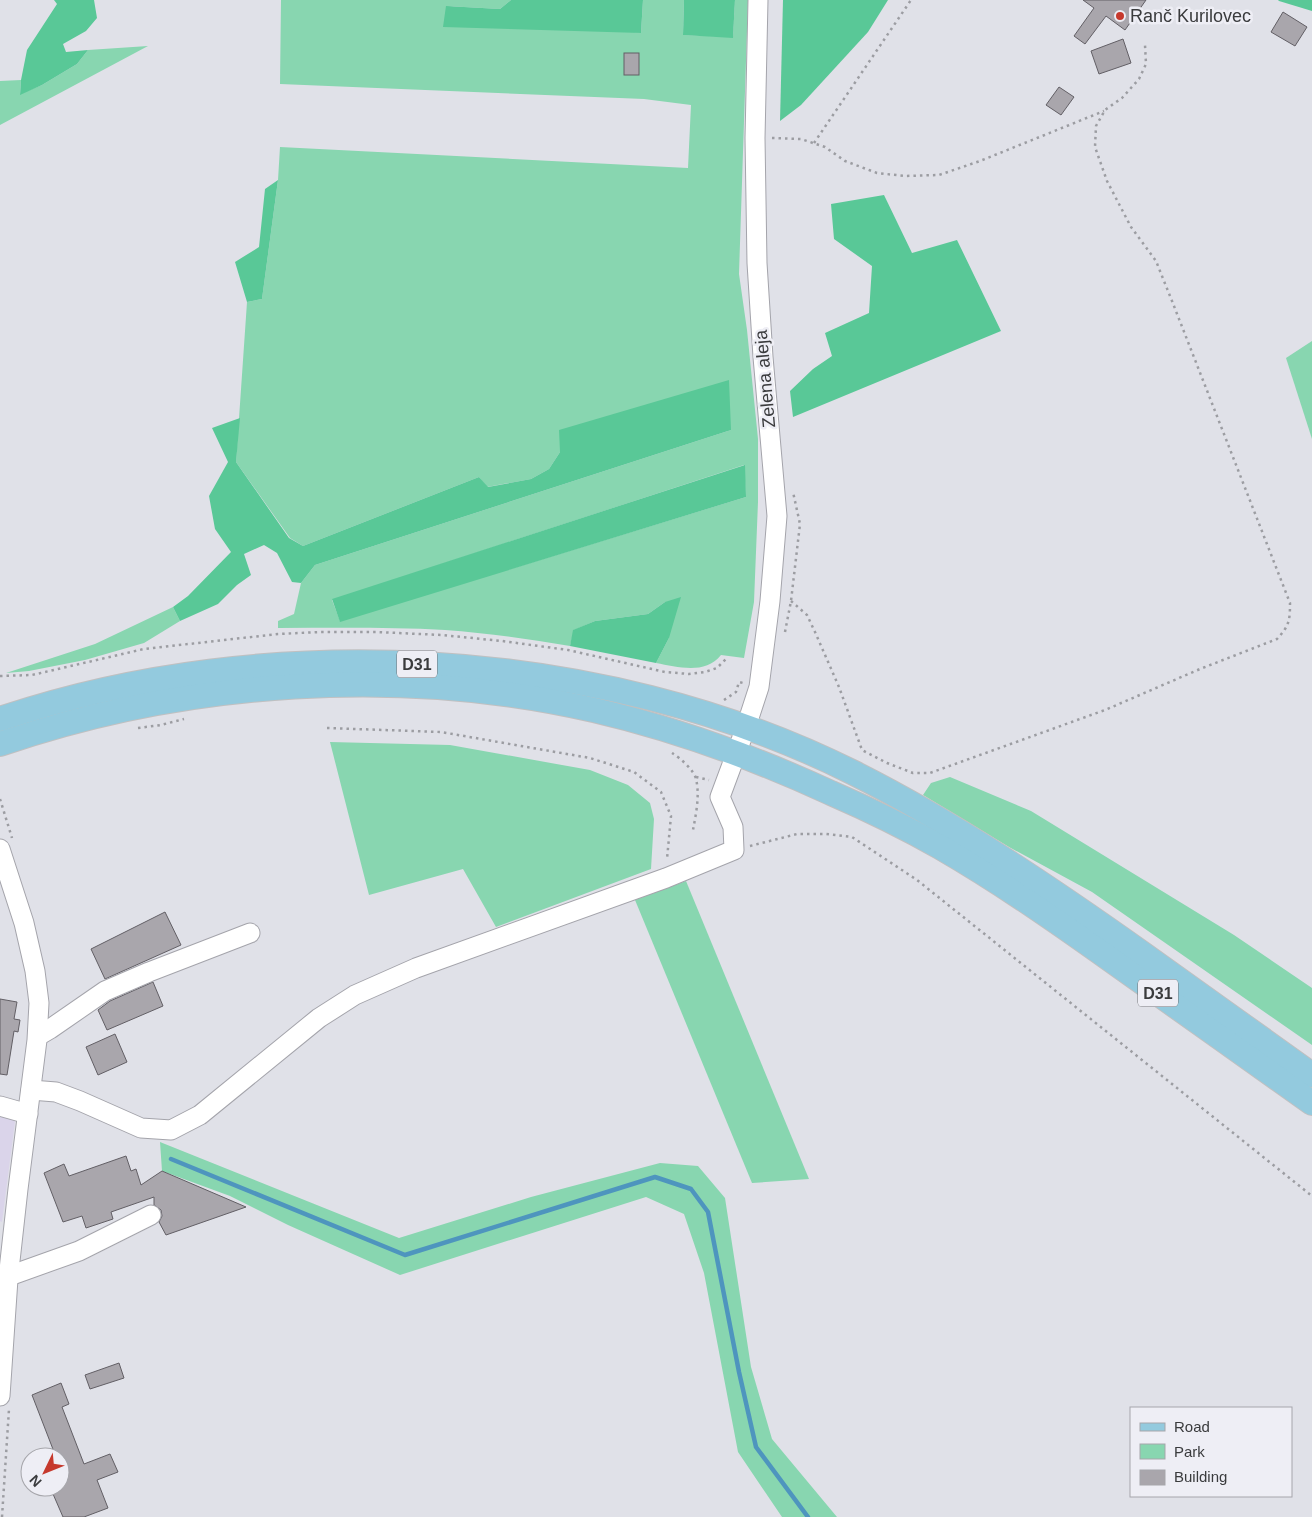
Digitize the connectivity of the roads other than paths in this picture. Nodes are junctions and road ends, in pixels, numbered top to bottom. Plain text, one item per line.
1 (758, 0) edge
2 (0, 719) edge
3 (746, 727) junction
4 (0, 744) edge
5 (736, 753) junction
6 (0, 848) edge
7 (250, 934) dead end
8 (38, 1036) junction
9 (1312, 1075) edge
10 (31, 1090) junction
11 (1312, 1103) edge
12 (0, 1106) edge
13 (28, 1114) junction
14 (151, 1215) dead end
15 (7, 1217) edge
16 (9, 1276) junction
17 (0, 1396) edge

1 - 3 street, Zelena aleja
2 - 3 main road, D31
3 - 5 street, Zelena aleja
3 - 9 main road, D31
4 - 5 main road, D31
5 - 10 street, Zelena aleja
5 - 11 main road, D31
6 - 8 street
7 - 8 street
8 - 10 street
10 - 13 street
12 - 13 street
13 - 15 street
14 - 16 street
15 - 16 street
16 - 17 street

